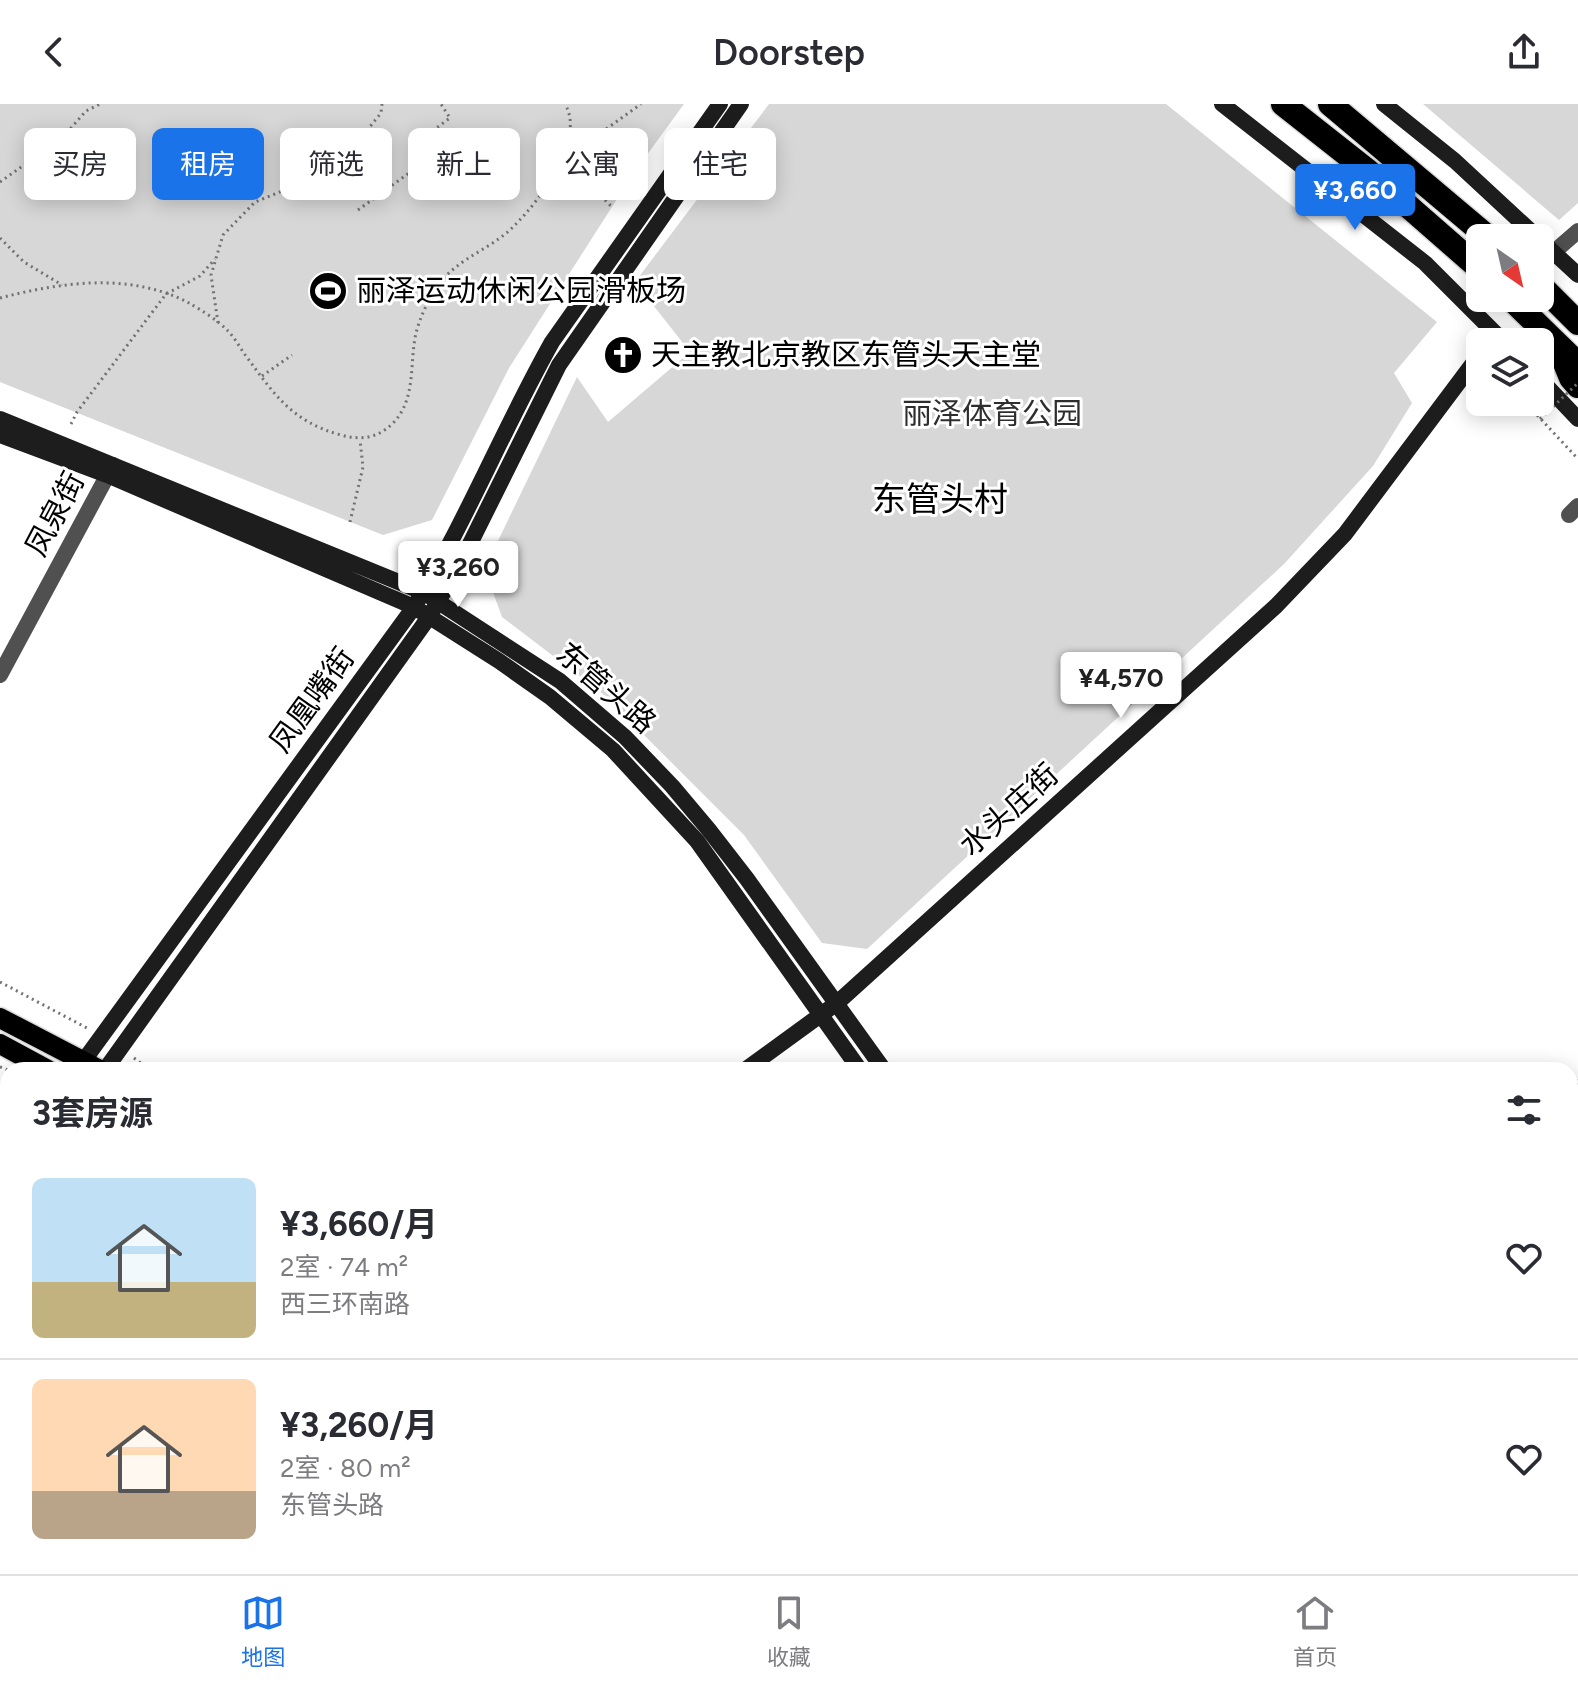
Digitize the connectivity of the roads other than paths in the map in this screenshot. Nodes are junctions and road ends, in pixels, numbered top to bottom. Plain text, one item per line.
1 (720, 104) edge
2 (741, 104) edge
3 (1222, 104) edge
4 (1283, 104) edge
5 (1330, 104) edge
6 (1384, 104) edge
7 (1472, 224) edge
8 (1578, 231) edge
9 (1555, 251) junction
10 (1466, 257) edge
11 (1578, 275) edge
12 (1554, 298) edge
13 (1525, 312) edge
14 (1574, 317) edge
15 (1486, 328) edge
16 (1556, 341) junction
17 (1578, 364) edge
18 (1466, 373) edge
19 (1578, 384) edge
20 (1554, 394) edge
21 (0, 419) edge
22 (1578, 419) edge
23 (0, 435) edge
24 (110, 469) junction
25 (423, 592) junction
26 (439, 601) junction
27 (414, 607) junction
28 (429, 617) junction
29 (0, 675) edge
30 (837, 1003) junction
31 (821, 1016) junction
32 (0, 1018) edge
33 (0, 1044) edge
34 (33, 1062) edge
35 (80, 1062) edge
36 (93, 1062) edge
37 (100, 1062) edge
38 (756, 1062) edge
39 (854, 1062) edge
40 (878, 1062) edge

1 - 25 street, 凤凰嘴街
2 - 26 street, 凤凰嘴街
3 - 15 street
4 - 10 highway
5 - 7 highway
6 - 9 street
8 - 9 street
9 - 11 street
12 - 14 highway
13 - 16 highway
16 - 17 highway
16 - 19 highway
18 - 30 street, 水头庄街
20 - 22 street
21 - 24 street, 东管头路
23 - 24 street, 东管头路
24 - 25 street, 东管头路
24 - 27 street, 东管头路
24 - 29 street, 凤泉街
25 - 26 street, 东管头路
25 - 27 street, 凤凰嘴街
26 - 28 street, 凤凰嘴街
26 - 30 street, 东管头路
27 - 28 street, 东管头路
27 - 36 street, 凤凰嘴街
28 - 31 street, 东管头路
28 - 37 street, 凤凰嘴街
30 - 31 street, 水头庄街
30 - 40 street, 东管头路
31 - 38 street, 水头庄街
31 - 39 street, 东管头路
32 - 35 main road
33 - 34 main road

